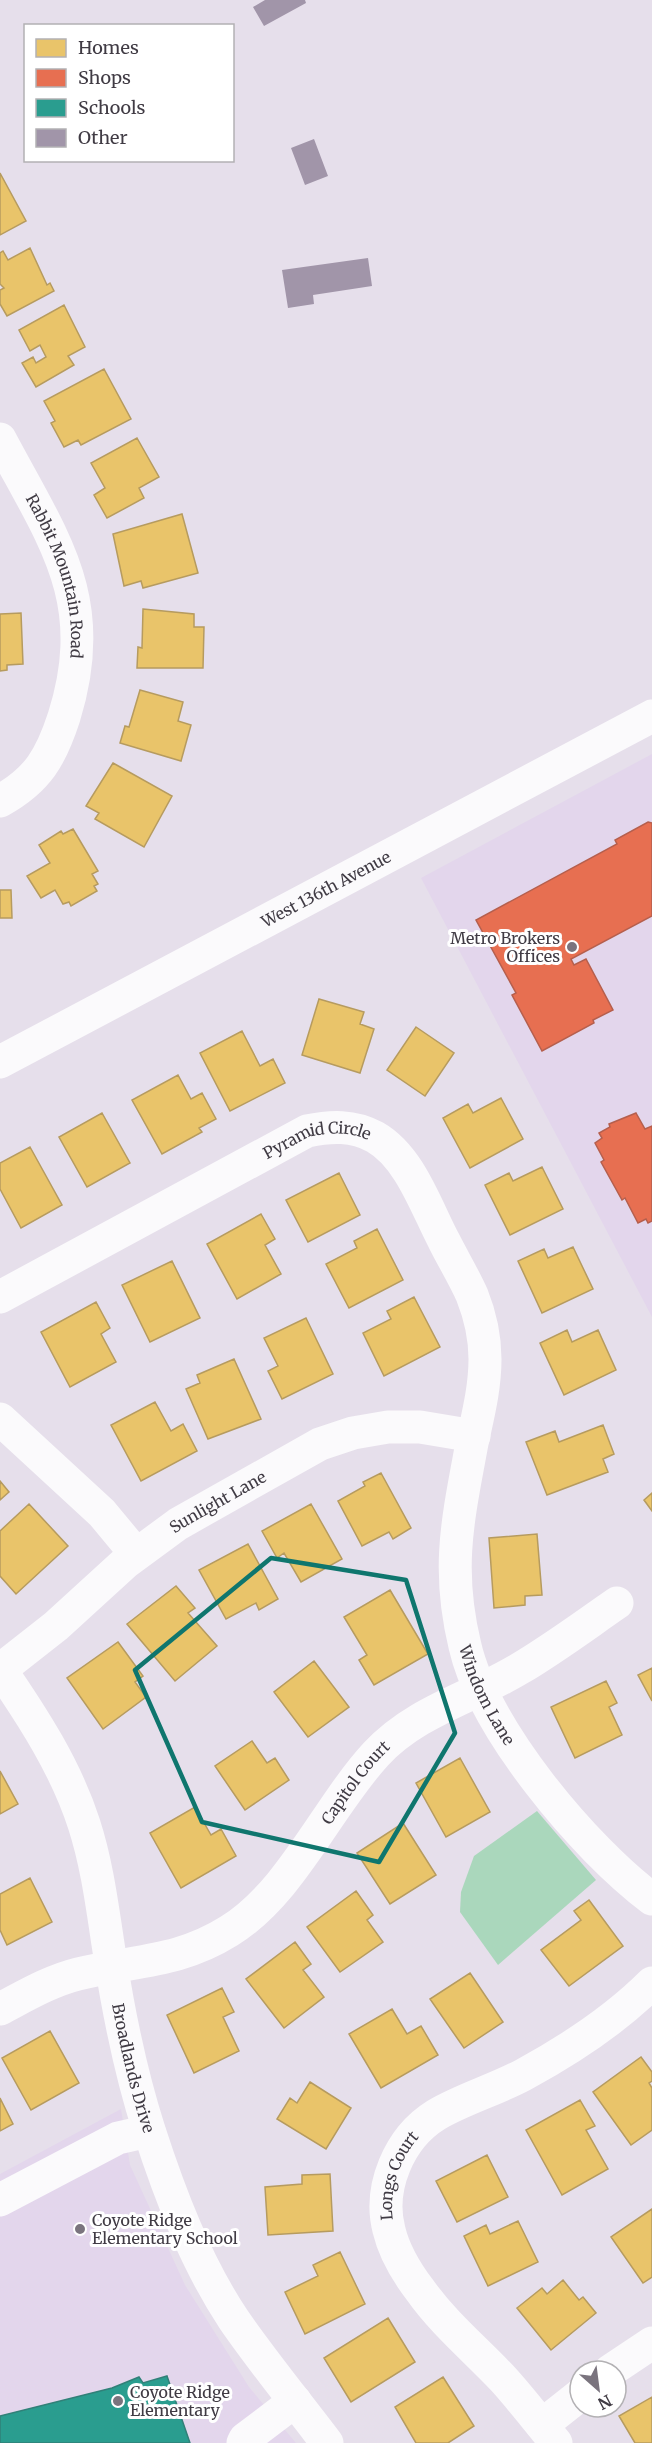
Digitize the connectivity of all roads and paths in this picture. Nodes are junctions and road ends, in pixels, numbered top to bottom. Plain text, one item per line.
1 (0, 440) edge
2 (652, 716) edge
3 (0, 801) edge
4 (0, 1062) edge
5 (0, 1297) edge
6 (0, 1419) edge
7 (474, 1436) junction
8 (136, 1554) junction
9 (617, 1604) dead end
10 (0, 1669) edge
11 (480, 1689) junction
12 (652, 1899) edge
13 (112, 1968) junction
14 (652, 1983) edge
15 (0, 2009) edge
16 (149, 2131) junction
17 (0, 2200) edge
18 (652, 2343) edge
19 (628, 2359) edge
20 (295, 2401) junction
21 (568, 2410) edge
22 (549, 2434) edge
23 (243, 2443) edge
24 (327, 2443) edge

1 - 3 street, Rabbit Mountain Road
2 - 4 street, West 136th Avenue
5 - 7 street, Pyramid Circle
6 - 8 street
7 - 8 street, Sunlight Lane
7 - 11 street, Windom Lane
8 - 10 street, Sunlight Lane
9 - 11 street, Capitol Court
10 - 13 street, Broadlands Drive
11 - 12 street, Windom Lane
11 - 13 street, Capitol Court
13 - 15 street, Capitol Court
13 - 16 street, Broadlands Drive
14 - 22 street, Longs Court
16 - 17 street
16 - 20 street, Broadlands Drive
18 - 19 street
20 - 23 street
20 - 24 street, Broadlands Drive
21 - 22 street

